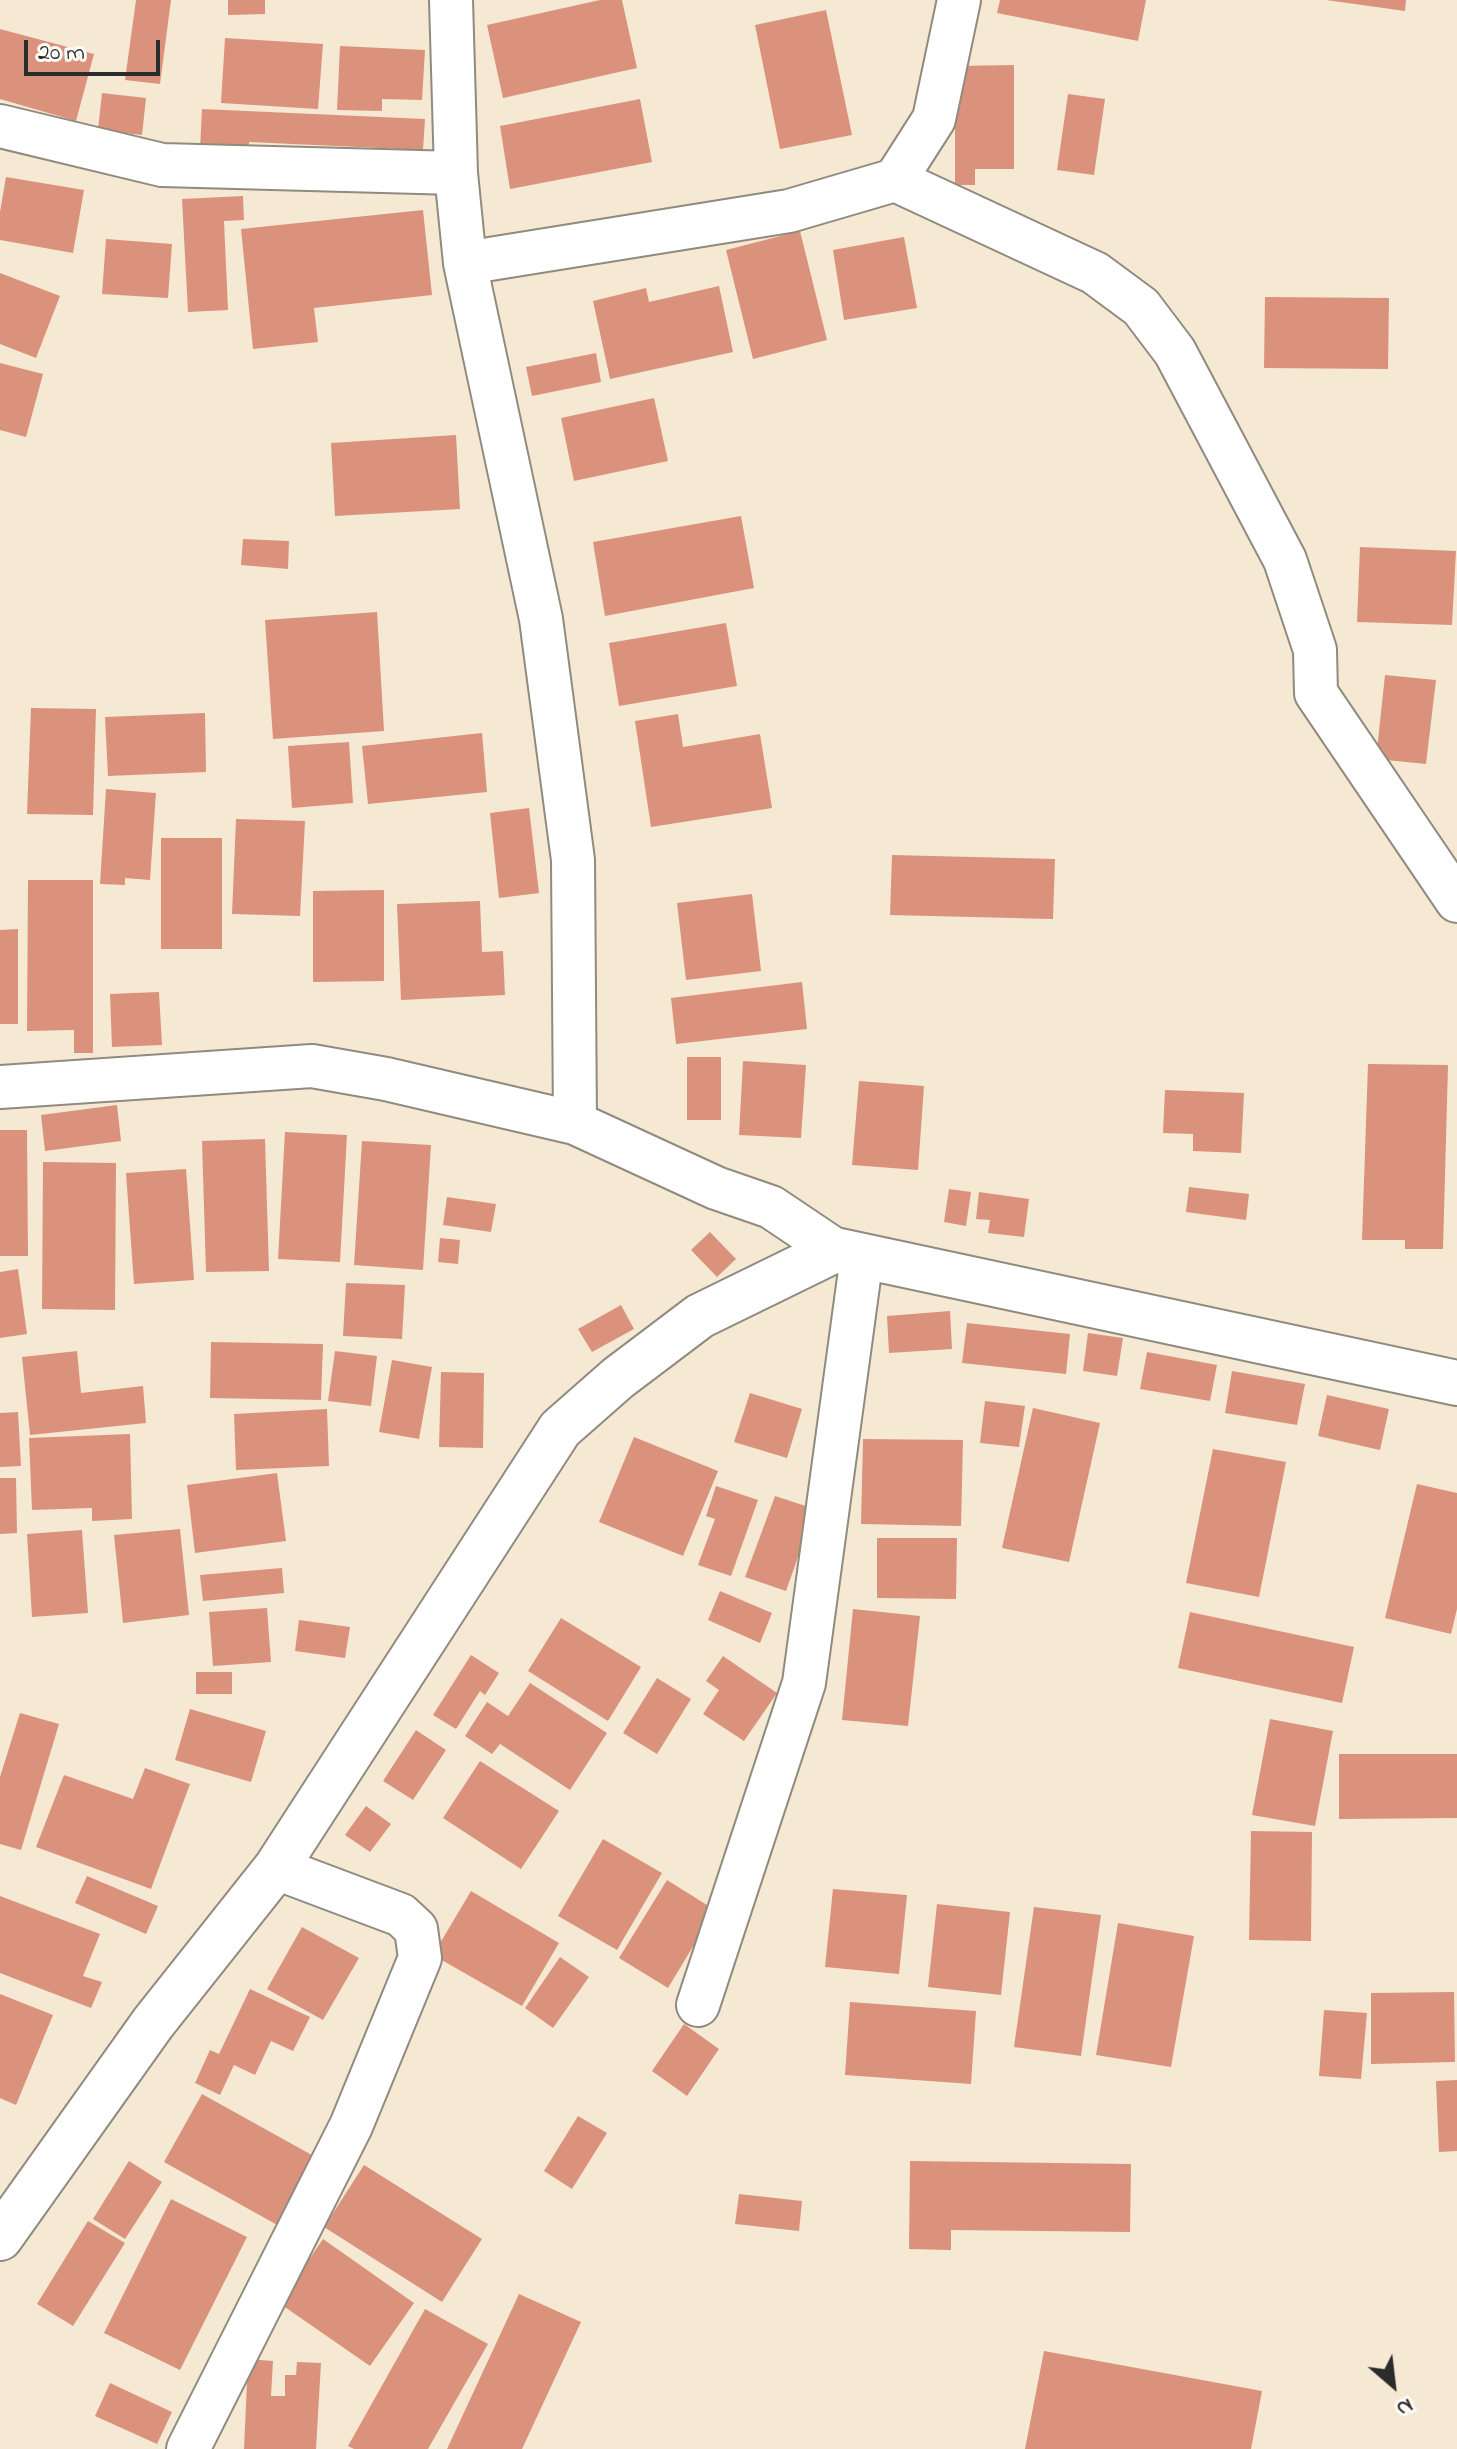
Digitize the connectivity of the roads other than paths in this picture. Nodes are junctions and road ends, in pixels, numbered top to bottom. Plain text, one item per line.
1 (451, 0) edge
2 (959, 0) edge
3 (0, 126) edge
4 (456, 173) junction
5 (895, 180) junction
6 (465, 263) junction
7 (1457, 901) edge
8 (0, 1087) edge
9 (575, 1123) junction
10 (849, 1253) junction
11 (1457, 1383) edge
12 (276, 1868) junction
13 (698, 2005) dead end
14 (0, 2238) edge
15 (188, 2449) edge

1 - 4 street
2 - 5 street
3 - 4 street
4 - 6 street
5 - 6 street
5 - 7 street
6 - 9 street
8 - 9 street
9 - 10 street
10 - 11 main road
10 - 12 main road
10 - 13 street
12 - 14 main road
12 - 15 street

